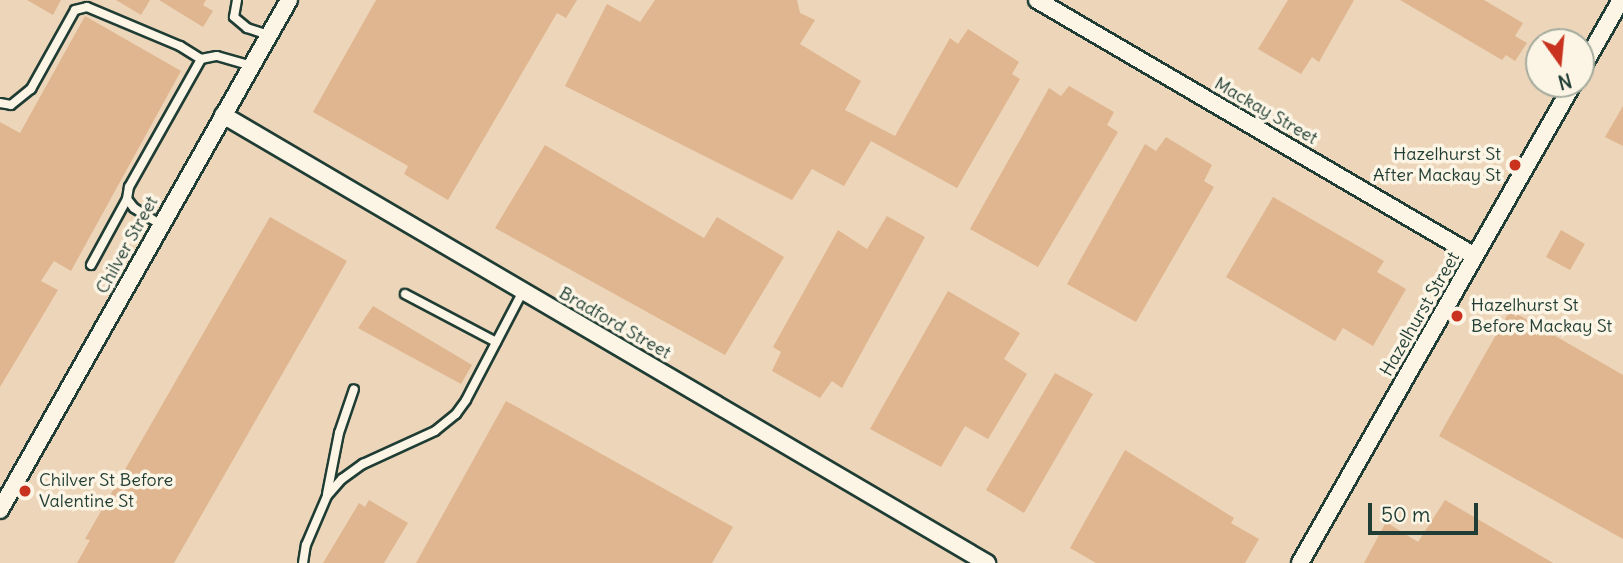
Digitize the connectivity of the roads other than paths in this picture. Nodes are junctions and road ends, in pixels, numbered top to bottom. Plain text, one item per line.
1 (237, 0) edge
2 (289, 0) edge
3 (1037, 0) edge
4 (1621, 0) edge
5 (269, 36) junction
6 (1595, 46) edge
7 (201, 59) junction
8 (251, 66) junction
9 (1565, 98) edge
10 (0, 103) edge
11 (223, 116) junction
12 (127, 199) junction
13 (161, 225) junction
14 (1475, 256) junction
15 (91, 265) dead end
16 (523, 291) junction
17 (405, 294) dead end
18 (496, 342) junction
19 (354, 388) dead end
20 (327, 496) junction
21 (0, 510) edge
22 (303, 563) edge
23 (987, 563) edge
24 (1300, 563) edge

1 - 5 lane
2 - 5 street, Chilver Street
3 - 14 street, Mackay Street
4 - 6 street
5 - 8 street, Chilver Street
7 - 8 lane
7 - 10 lane
7 - 12 lane
8 - 11 street, Chilver Street
9 - 14 street, Hazelhurst Street
11 - 13 street, Chilver Street
11 - 16 street, Bradford Street
12 - 13 lane
12 - 15 lane
13 - 21 street, Chilver Street
14 - 24 street, Hazelhurst Street
16 - 18 lane
16 - 23 street, Bradford Street
17 - 18 lane
18 - 20 lane
19 - 20 lane
20 - 22 lane

